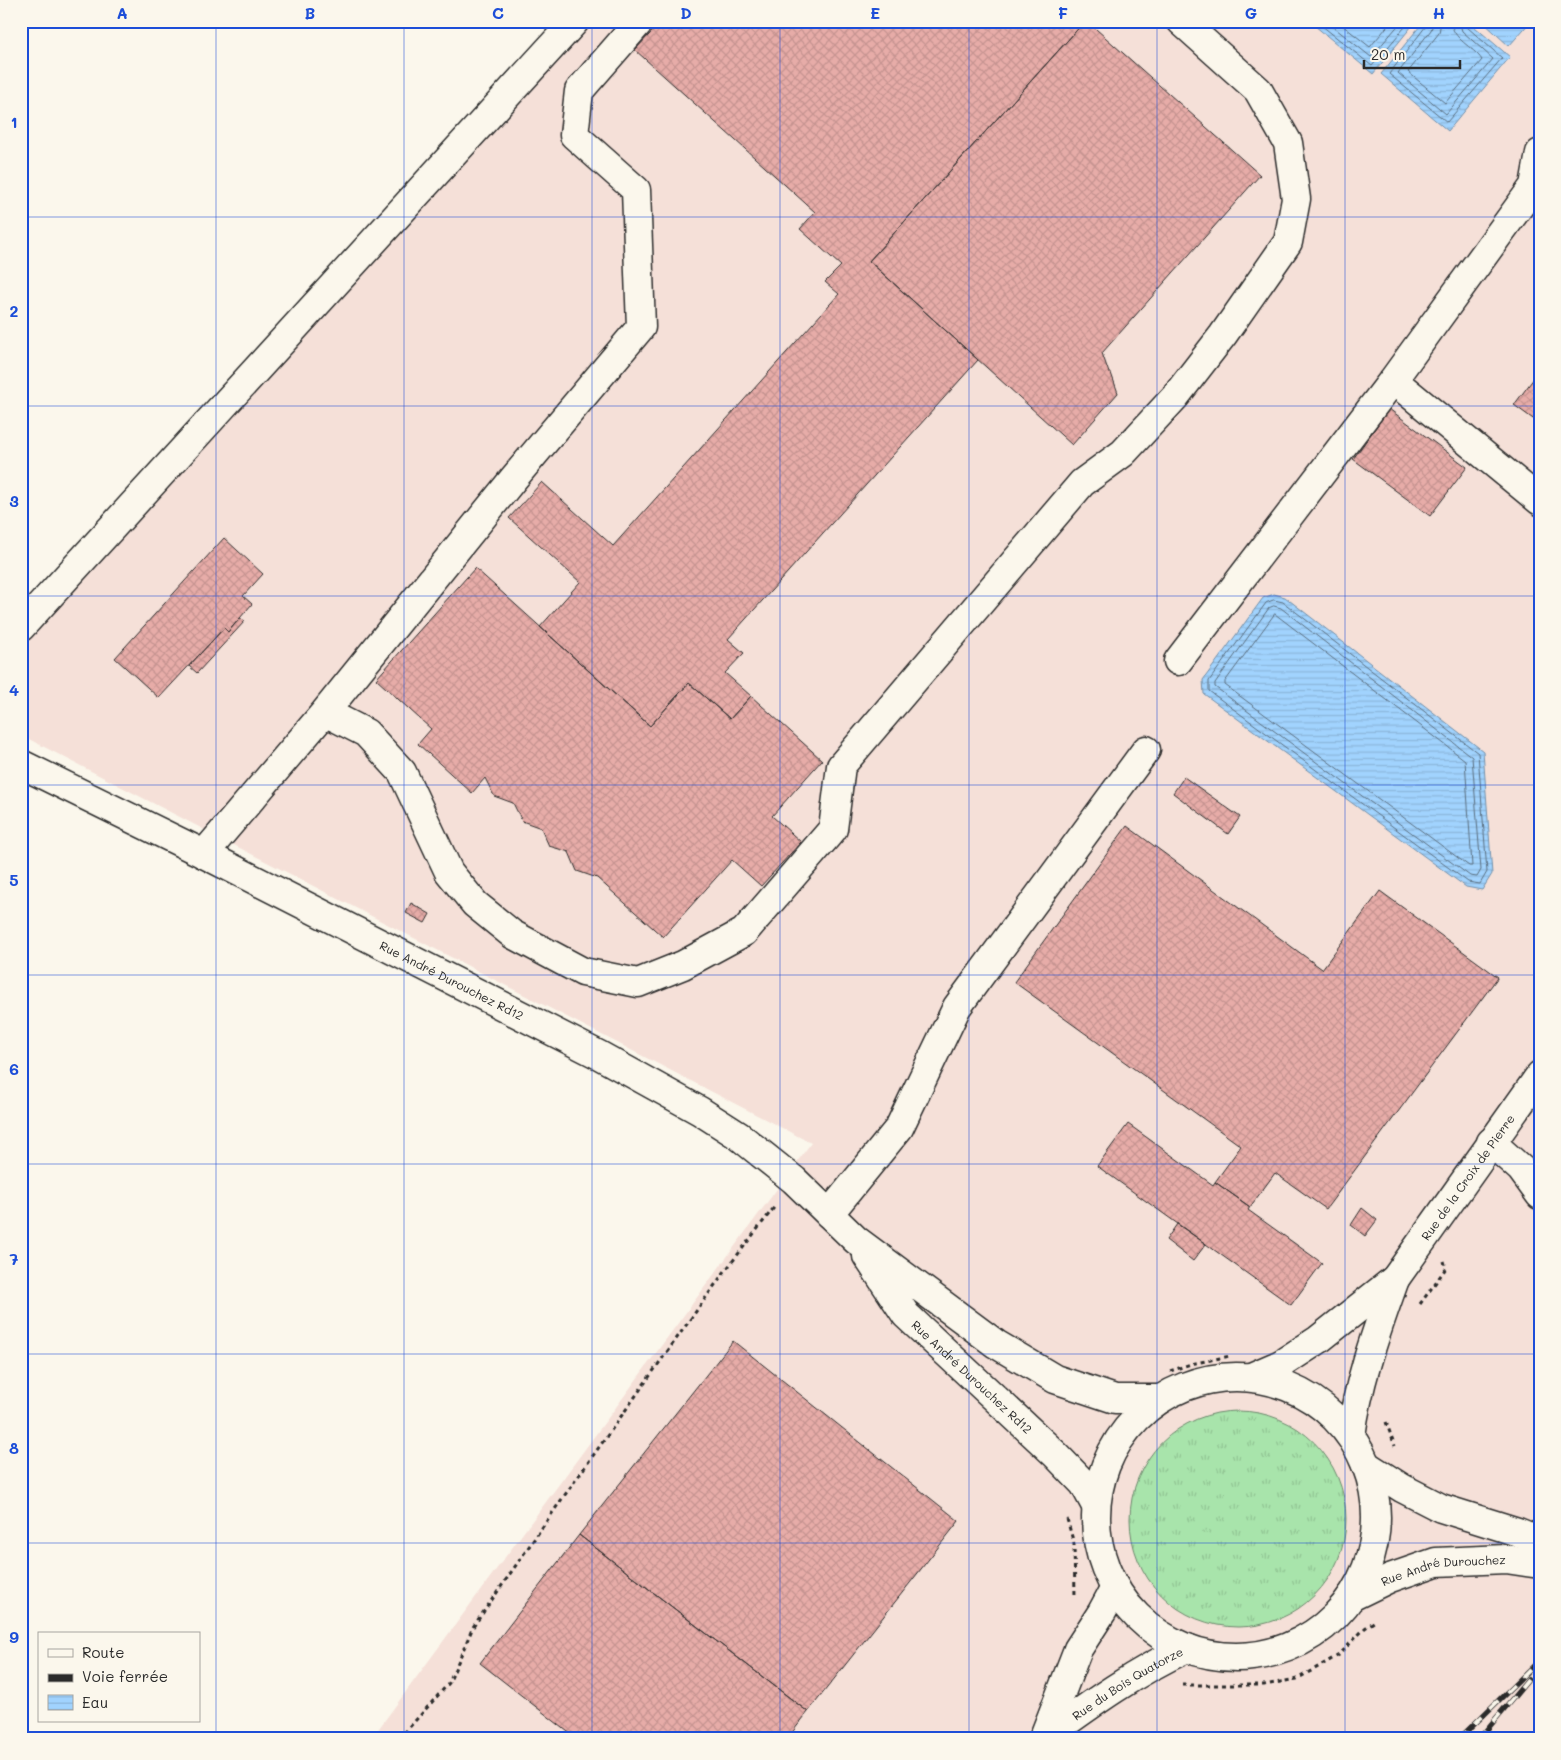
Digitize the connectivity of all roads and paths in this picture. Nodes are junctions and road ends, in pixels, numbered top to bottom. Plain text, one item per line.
1 (575, 21) edge
2 (640, 21) edge
3 (1181, 21) edge
4 (1540, 153) edge
5 (1393, 380) junction
6 (1540, 501) edge
7 (21, 627) edge
8 (1178, 661) dead end
9 (325, 712) junction
10 (1146, 750) dead end
11 (21, 764) edge
12 (204, 854) junction
13 (1540, 1075) edge
14 (1491, 1142) junction
15 (794, 1180) junction
16 (1540, 1195) edge
17 (829, 1214) junction
18 (856, 1240) junction
19 (1394, 1278) junction
20 (1235, 1354) dead end
21 (1165, 1373) dead end
22 (1251, 1377) junction
23 (1160, 1399) junction
24 (1384, 1418) dead end
25 (1351, 1436) junction
26 (1399, 1451) dead end
27 (1366, 1465) junction
28 (1096, 1506) junction
29 (1066, 1516) dead end
30 (1540, 1540) edge
31 (1540, 1564) edge
32 (1115, 1588) junction
33 (1351, 1597) junction
34 (1075, 1602) dead end
35 (1378, 1619) dead end
36 (1187, 1648) junction
37 (1177, 1686) dead end
38 (1044, 1738) edge
39 (399, 1739) edge

1 - 7 main road
2 - 9 main road
3 - 9 main road
4 - 5 main road
5 - 6 main road
5 - 8 main road
9 - 12 main road
10 - 17 main road
11 - 12 main road, Rue André Durouchez Rd12
12 - 15 main road, Rue André Durouchez Rd12
13 - 14 main road, Rue de la Croix de Pierre
14 - 16 main road
14 - 19 main road, Rue de la Croix de Pierre
15 - 17 main road, Rue André Durouchez Rd12
15 - 39 path
17 - 18 main road, Rue André Durouchez Rd12
18 - 23 main road, Rue André Durouchez Rd12
18 - 28 main road, Rue André Durouchez Rd12
19 - 22 main road, Rue de la Croix de Pierre
19 - 25 main road, Rue de la Croix de Pierre
20 - 21 path
22 - 23 main road
22 - 25 main road
23 - 28 main road
24 - 26 path
25 - 27 main road
27 - 30 main road
27 - 33 main road
28 - 32 main road
29 - 34 path
31 - 33 main road, Rue André Durouchez
32 - 36 main road
32 - 38 main road, Rue du Bois Quatorze
33 - 36 main road
35 - 37 path
36 - 38 main road, Rue du Bois Quatorze

